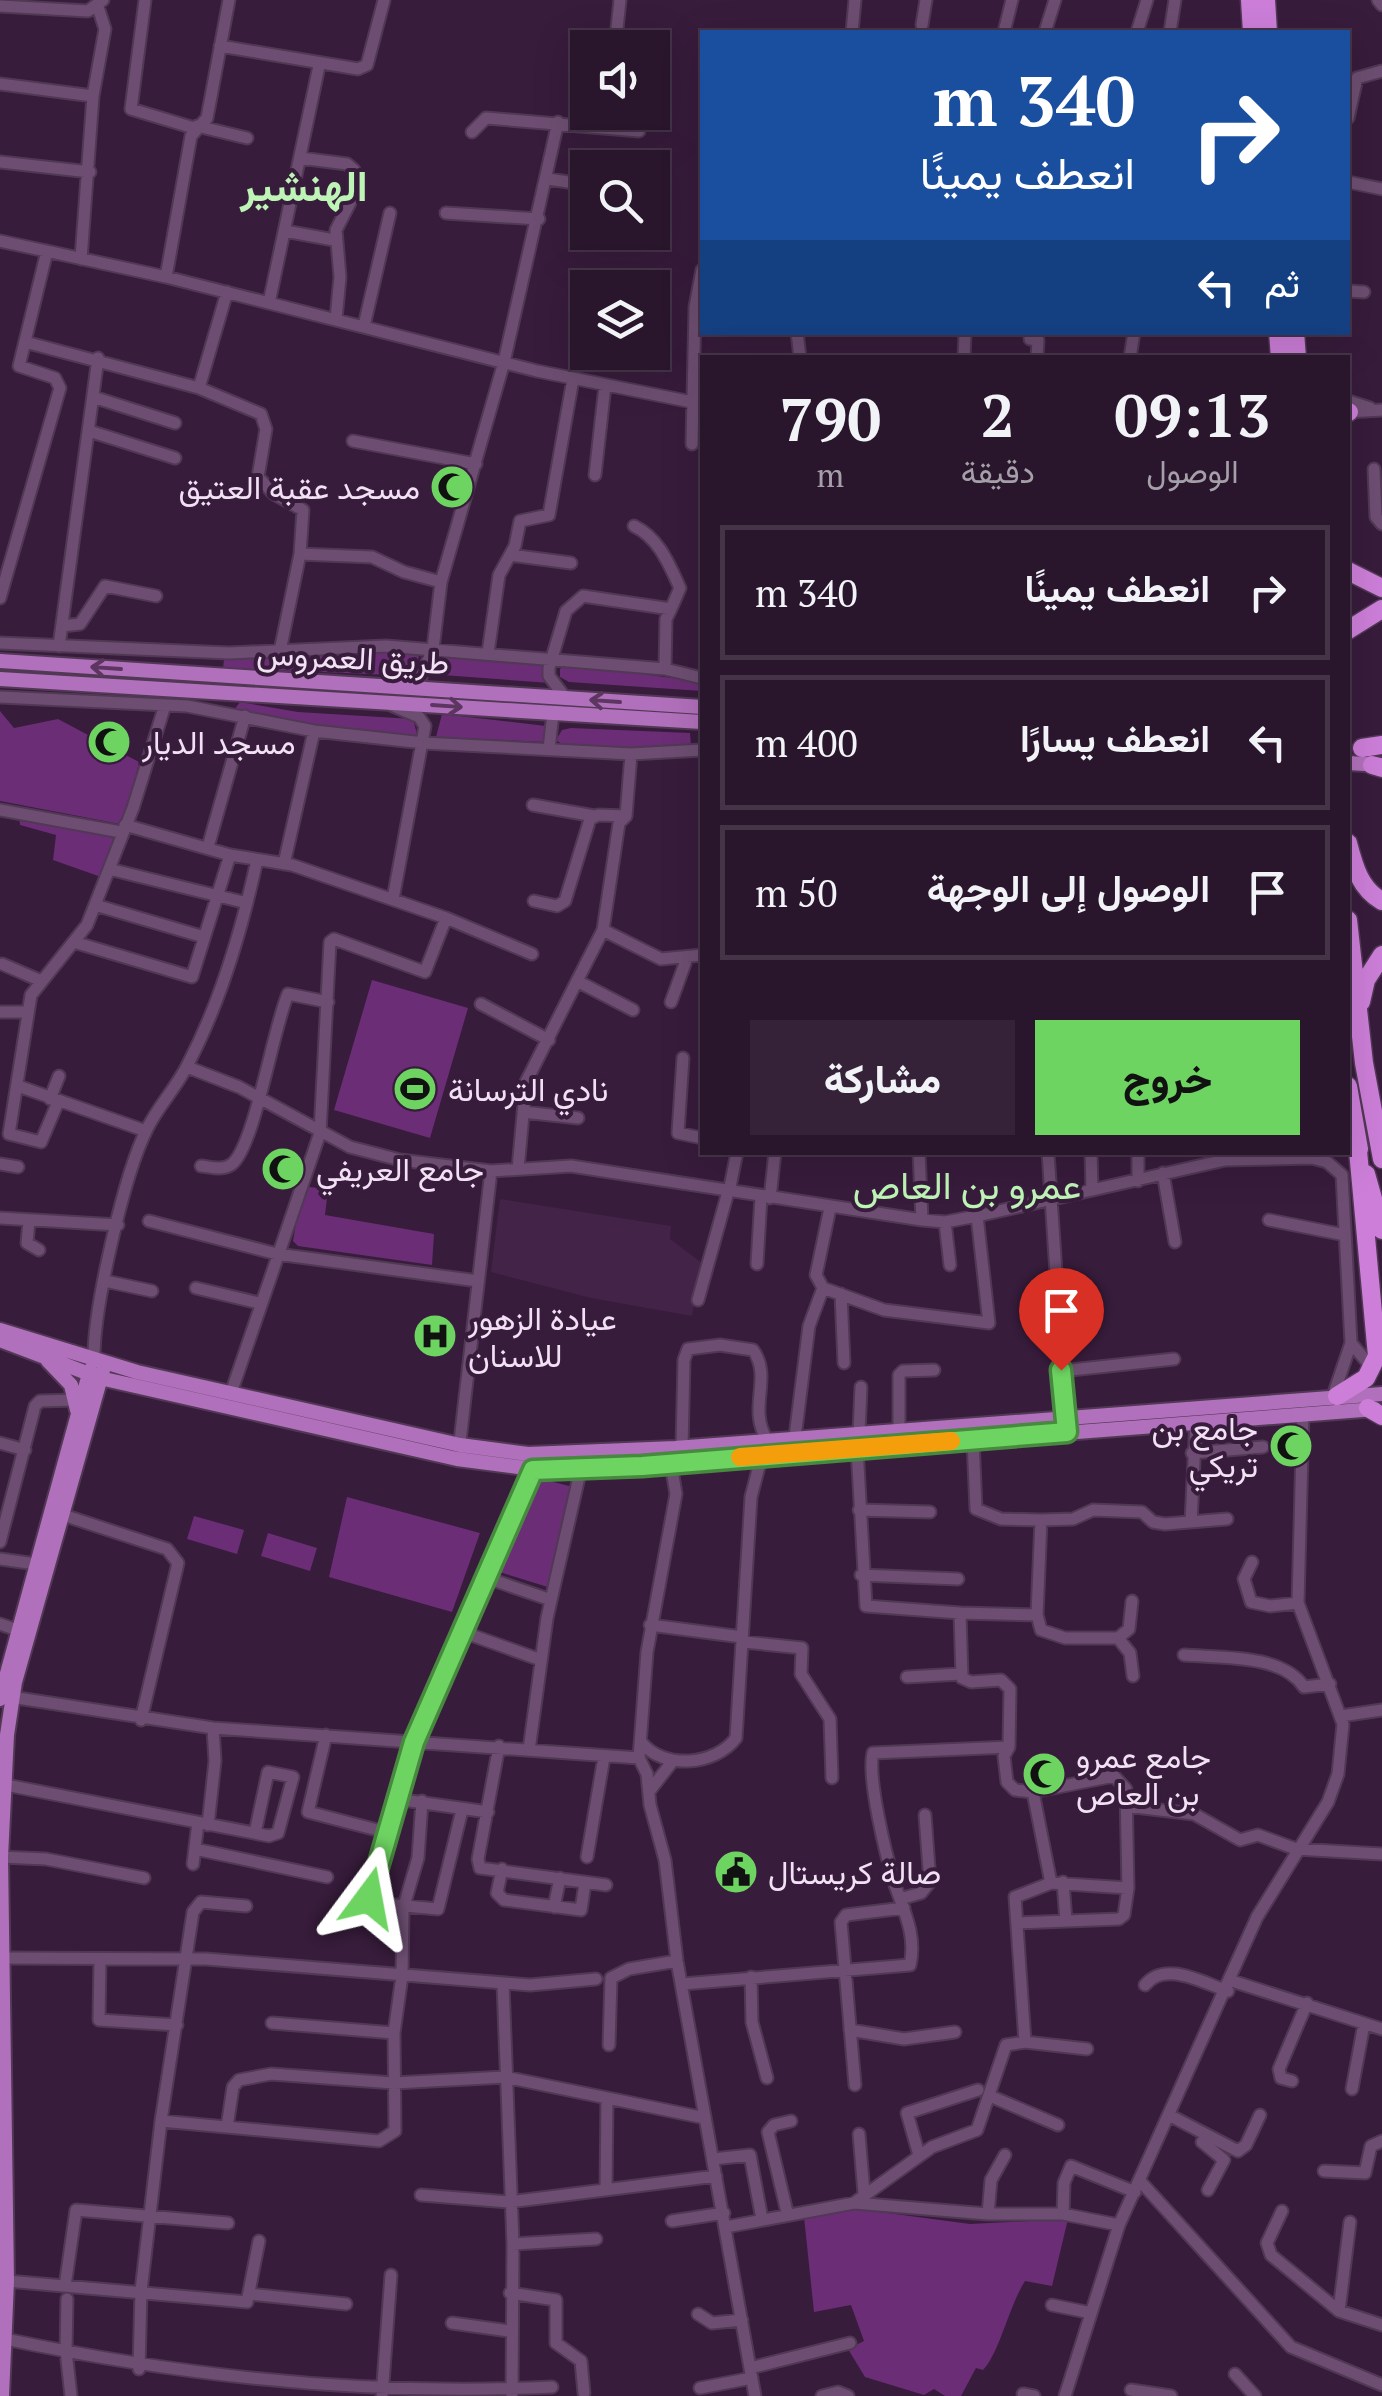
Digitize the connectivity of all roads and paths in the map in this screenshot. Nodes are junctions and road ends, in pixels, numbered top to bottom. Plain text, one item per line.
1 (145, 0) edge
2 (229, 0) edge
3 (384, 0) edge
4 (620, 0) edge
5 (856, 0) edge
6 (926, 0) edge
7 (1012, 0) edge
8 (1055, 0) edge
9 (1147, 0) edge
10 (1175, 0) edge
11 (1250, 0) edge
12 (1266, 0) edge
13 (35, 3) edge
14 (100, 4) edge
15 (0, 6) edge
16 (922, 25) dead end
17 (617, 30) edge
18 (852, 30) edge
19 (1004, 30) edge
20 (1046, 30) edge
21 (1139, 30) edge
22 (1170, 30) edge
23 (1252, 30) edge
24 (1268, 30) edge
25 (220, 46) junction
26 (319, 66) junction
27 (1382, 71) edge
28 (0, 84) edge
29 (93, 96) junction
30 (1350, 109) edge
31 (570, 121) edge
32 (558, 122) junction
33 (195, 127) junction
34 (472, 132) dead end
35 (247, 138) dead end
36 (300, 158) junction
37 (0, 162) edge
38 (90, 172) junction
39 (548, 179) junction
40 (570, 182) edge
41 (1350, 182) edge
42 (1382, 190) edge
43 (390, 213) dead end
44 (446, 213) dead end
45 (539, 219) junction
46 (286, 231) junction
47 (334, 240) junction
48 (0, 241) edge
49 (47, 251) junction
50 (81, 258) junction
51 (166, 277) junction
52 (700, 279) edge
53 (1350, 291) edge
54 (227, 292) junction
55 (1364, 292) dead end
56 (269, 303) junction
57 (336, 319) junction
58 (364, 326) junction
59 (1030, 335) edge
60 (25, 342) junction
61 (1037, 355) edge
62 (98, 358) junction
63 (504, 362) junction
64 (573, 379) junction
65 (605, 386) junction
66 (199, 388) junction
67 (93, 397) junction
68 (698, 403) edge
69 (1350, 409) edge
70 (1380, 410) edge
71 (175, 422) dead end
72 (88, 431) junction
73 (353, 441) dead end
74 (692, 444) dead end
75 (175, 458) dead end
76 (476, 464) junction
77 (1374, 469) dead end
78 (595, 475) dead end
79 (1382, 524) edge
80 (634, 526) dead end
81 (300, 554) junction
82 (510, 556) junction
83 (571, 563) dead end
84 (1350, 572) edge
85 (441, 582) junction
86 (1382, 588) edge
87 (156, 596) dead end
88 (0, 598) edge
89 (671, 609) junction
90 (1382, 609) edge
91 (62, 626) junction
92 (1350, 629) edge
93 (0, 642) edge
94 (59, 646) junction
95 (433, 649) junction
96 (280, 651) junction
97 (488, 654) junction
98 (551, 660) junction
99 (0, 661) edge
100 (665, 670) junction
101 (0, 678) edge
102 (700, 678) edge
103 (416, 688) junction
104 (564, 696) junction
105 (0, 697) edge
106 (382, 702) junction
107 (164, 705) junction
108 (700, 707) edge
109 (553, 713) junction
110 (245, 716) junction
111 (700, 722) edge
112 (314, 732) junction
113 (424, 743) junction
114 (549, 749) junction
115 (700, 750) edge
116 (630, 754) junction
117 (533, 805) dead end
118 (0, 810) edge
119 (594, 816) junction
120 (626, 816) junction
121 (123, 829) junction
122 (208, 847) junction
123 (1350, 849) edge
124 (230, 854) junction
125 (257, 860) junction
126 (284, 864) junction
127 (109, 869) junction
128 (216, 895) junction
129 (393, 899) junction
130 (534, 901) dead end
131 (1382, 901) edge
132 (248, 903) junction
133 (95, 905) junction
134 (446, 918) junction
135 (604, 930) junction
136 (204, 938) junction
137 (1350, 939) edge
138 (77, 944) junction
139 (532, 954) dead end
140 (700, 955) edge
141 (687, 958) junction
142 (1382, 959) edge
143 (2, 964) edge
144 (40, 980) junction
145 (577, 981) junction
146 (328, 1002) junction
147 (671, 1002) dead end
148 (480, 1004) dead end
149 (633, 1010) dead end
150 (0, 1012) edge
151 (28, 1012) junction
152 (1358, 1017) junction
153 (549, 1040) junction
154 (683, 1058) dead end
155 (187, 1067) junction
156 (58, 1076) dead end
157 (18, 1086) junction
158 (259, 1098) junction
159 (1350, 1098) edge
160 (7, 1099) edge
161 (54, 1100) junction
162 (523, 1112) junction
163 (1372, 1113) junction
164 (578, 1118) dead end
165 (146, 1131) junction
166 (320, 1133) junction
167 (700, 1138) edge
168 (1382, 1138) edge
169 (1357, 1140) junction
170 (737, 1155) edge
171 (774, 1155) edge
172 (919, 1155) edge
173 (1048, 1155) edge
174 (1091, 1155) edge
175 (1138, 1155) edge
176 (1312, 1155) edge
177 (1382, 1159) edge
178 (0, 1164) edge
179 (201, 1166) dead end
180 (18, 1167) dead end
181 (518, 1169) junction
182 (491, 1171) junction
183 (1163, 1173) junction
184 (1138, 1181) junction
185 (1092, 1189) junction
186 (729, 1192) junction
187 (765, 1198) junction
188 (1048, 1200) junction
189 (830, 1208) junction
190 (976, 1216) junction
191 (0, 1218) edge
192 (150, 1220) dead end
193 (922, 1220) junction
194 (1269, 1220) dead end
195 (28, 1221) junction
196 (945, 1222) junction
197 (118, 1225) junction
198 (1382, 1230) edge
199 (1346, 1235) junction
200 (1175, 1242) dead end
201 (39, 1250) dead end
202 (277, 1254) junction
203 (758, 1264) dead end
204 (950, 1265) dead end
205 (106, 1281) junction
206 (478, 1281) junction
207 (196, 1288) dead end
208 (823, 1288) junction
209 (152, 1291) dead end
210 (842, 1294) junction
211 (698, 1300) dead end
212 (259, 1303) junction
213 (0, 1330) edge
214 (0, 1340) edge
215 (1350, 1343) junction
216 (36, 1352) junction
217 (1174, 1360) dead end
218 (844, 1363) dead end
219 (1377, 1366) edge
220 (97, 1369) junction
221 (934, 1370) dead end
222 (1061, 1370) junction
223 (145, 1387) junction
224 (861, 1387) dead end
225 (231, 1393) junction
226 (1382, 1394) edge
227 (1335, 1396) junction
228 (75, 1400) junction
229 (1377, 1411) edge
230 (1303, 1412) junction
231 (1196, 1420) junction
232 (1066, 1424) junction
233 (82, 1426) junction
234 (899, 1430) junction
235 (795, 1437) junction
236 (858, 1440) junction
237 (973, 1440) junction
238 (0, 1443) edge
239 (829, 1443) junction
240 (682, 1447) junction
241 (1262, 1447) dead end
242 (764, 1448) junction
243 (24, 1450) junction
244 (459, 1452) junction
245 (1192, 1453) junction
246 (671, 1464) junction
247 (581, 1468) junction
248 (533, 1470) junction
249 (5, 1505) edge
250 (859, 1510) junction
251 (930, 1512) dead end
252 (63, 1514) junction
253 (1227, 1519) dead end
254 (1042, 1520) junction
255 (1192, 1522) junction
256 (0, 1542) edge
257 (0, 1559) edge
258 (1252, 1562) dead end
259 (36, 1564) junction
260 (861, 1575) junction
261 (488, 1578) junction
262 (958, 1578) dead end
263 (551, 1600) junction
264 (1132, 1601) dead end
265 (1298, 1604) junction
266 (960, 1613) junction
267 (1037, 1616) junction
268 (0, 1624) edge
269 (650, 1625) junction
270 (17, 1630) junction
271 (460, 1632) junction
272 (1118, 1638) junction
273 (743, 1639) junction
274 (1184, 1654) dead end
275 (541, 1660) junction
276 (960, 1674) junction
277 (1133, 1676) dead end
278 (906, 1677) dead end
279 (1330, 1684) junction
280 (4, 1692) edge
281 (1382, 1710) edge
282 (1341, 1716) junction
283 (140, 1720) junction
284 (214, 1728) junction
285 (3, 1734) edge
286 (326, 1735) junction
287 (414, 1742) junction
288 (641, 1742) junction
289 (499, 1746) junction
290 (1009, 1747) junction
291 (530, 1750) junction
292 (604, 1758) junction
293 (639, 1758) junction
294 (672, 1762) junction
295 (832, 1778) dead end
296 (6, 1785) junction
297 (1033, 1792) junction
298 (396, 1799) junction
299 (422, 1801) junction
300 (288, 1804) junction
301 (650, 1805) junction
302 (1126, 1806) junction
303 (462, 1810) junction
304 (308, 1812) junction
305 (488, 1812) junction
306 (926, 1815) dead end
307 (203, 1824) junction
308 (385, 1832) junction
309 (255, 1834) junction
310 (195, 1849) junction
311 (1296, 1849) junction
312 (1382, 1854) edge
313 (1, 1857) edge
314 (587, 1857) dead end
315 (194, 1864) dead end
316 (502, 1869) junction
317 (328, 1876) dead end
318 (144, 1878) dead end
319 (560, 1878) junction
320 (1057, 1882) junction
321 (585, 1883) junction
322 (606, 1884) dead end
323 (1128, 1888) junction
324 (902, 1903) junction
325 (246, 1906) dead end
326 (554, 1907) junction
327 (403, 1909) junction
328 (1066, 1921) junction
329 (1017, 1924) junction
330 (2, 1958) edge
331 (100, 1959) junction
332 (677, 1961) junction
333 (188, 1962) junction
334 (848, 1970) junction
335 (402, 1976) junction
336 (751, 1977) junction
337 (596, 1979) dead end
338 (504, 1984) junction
339 (682, 1984) junction
340 (1145, 1985) dead end
341 (1230, 1986) junction
342 (1307, 2004) junction
343 (272, 2022) dead end
344 (177, 2024) junction
345 (1364, 2024) junction
346 (1382, 2029) edge
347 (850, 2030) junction
348 (954, 2032) dead end
349 (394, 2033) junction
350 (1025, 2042) junction
351 (609, 2045) dead end
352 (1087, 2049) dead end
353 (505, 2078) junction
354 (767, 2078) dead end
355 (1292, 2081) dead end
356 (394, 2082) junction
357 (855, 2086) dead end
358 (1352, 2089) dead end
359 (984, 2093) junction
360 (607, 2098) junction
361 (1260, 2115) dead end
362 (705, 2118) junction
363 (1170, 2119) junction
364 (161, 2121) junction
365 (791, 2121) dead end
366 (1058, 2125) dead end
367 (227, 2127) junction
368 (859, 2134) dead end
369 (1382, 2141) edge
370 (919, 2155) junction
371 (1005, 2155) dead end
372 (713, 2159) junction
373 (1324, 2170) dead end
374 (716, 2176) junction
375 (1138, 2186) junction
376 (606, 2190) junction
377 (1208, 2190) dead end
378 (420, 2195) dead end
379 (859, 2198) junction
380 (510, 2202) junction
381 (1282, 2211) dead end
382 (788, 2212) junction
383 (724, 2213) junction
384 (988, 2214) junction
385 (1063, 2214) junction
386 (152, 2217) junction
387 (762, 2219) junction
388 (672, 2221) dead end
389 (228, 2222) dead end
390 (1350, 2222) dead end
391 (1119, 2224) junction
392 (3, 2226) edge
393 (726, 2227) junction
394 (596, 2239) dead end
395 (259, 2241) dead end
396 (513, 2244) junction
397 (391, 2274) dead end
398 (7, 2281) junction
399 (142, 2291) junction
400 (66, 2292) junction
401 (250, 2294) junction
402 (510, 2294) junction
403 (346, 2304) dead end
404 (1052, 2306) dead end
405 (1339, 2311) junction
406 (1091, 2313) junction
407 (698, 2314) dead end
408 (742, 2320) junction
409 (452, 2323) dead end
410 (1382, 2324) edge
411 (509, 2331) junction
412 (5, 2338) junction
413 (850, 2343) dead end
414 (66, 2352) junction
415 (139, 2368) junction
416 (751, 2373) junction
417 (1235, 2374) dead end
418 (1382, 2385) edge
419 (552, 2387) dead end
420 (700, 2388) dead end
421 (1131, 2390) dead end
422 (584, 2392) dead end
423 (311, 2393) edge
424 (511, 2394) edge
425 (382, 2395) edge
426 (2, 2396) edge
427 (71, 2396) edge
428 (755, 2396) edge
429 (822, 2396) edge
430 (848, 2396) edge
431 (1065, 2396) edge
432 (1171, 2396) edge
433 (1255, 2396) edge

1 - 33 street
2 - 25 street
3 - 26 street
4 - 17 street
5 - 18 street
6 - 16 street
7 - 19 street
8 - 20 street
9 - 21 street
10 - 22 street
11 - 23 highway
12 - 24 highway
13 - 14 street
13 - 15 street
14 - 29 street
25 - 26 street
25 - 33 street
26 - 36 street
27 - 30 street
28 - 29 street
29 - 38 street
31 - 32 street
32 - 34 street
32 - 39 street
33 - 35 street
33 - 51 street
36 - 46 street
36 - 47 street
37 - 38 street
38 - 50 street
39 - 40 street
39 - 45 street
41 - 42 street
43 - 58 street
44 - 45 street
45 - 63 street
46 - 47 street
46 - 56 street
47 - 57 street
48 - 49 street
49 - 50 street
49 - 60 street
50 - 51 street
51 - 54 street
52 - 68 street
53 - 55 street
54 - 56 street
54 - 66 street
56 - 57 street
57 - 58 street
58 - 63 street
59 - 61 street
60 - 62 street
60 - 88 street
62 - 66 street
62 - 67 street
63 - 64 street
63 - 76 street
64 - 65 street
64 - 82 street
65 - 68 street
65 - 78 street
66 - 81 street
67 - 71 street
67 - 72 street
68 - 74 street
69 - 70 street
72 - 75 street
72 - 91 street
73 - 76 street
76 - 85 street
77 - 79 street
80 - 89 street
81 - 85 street
81 - 96 street
82 - 83 street
82 - 97 street
84 - 86 highway
85 - 95 street
87 - 91 street
89 - 98 street
89 - 100 street
90 - 92 highway
91 - 94 street
93 - 94 street
94 - 96 street
95 - 96 street
95 - 97 street
95 - 103 street
97 - 98 street
98 - 100 street
98 - 104 street
103 -> 99 main road, طريق العمروس
100 - 102 street
101 - 106 main road, طريق العمروس
103 - 104 main road, طريق العمروس
108 -> 104 main road, طريق العمروس
105 - 107 street
106 -> 109 main road, طريق العمروس
106 - 113 street
107 - 110 street
107 - 121 street
109 - 111 main road, طريق العمروس
109 - 114 street
110 - 112 street
110 - 122 street
112 - 113 street
112 - 126 street
113 - 114 street
113 - 129 street
114 - 116 street
115 - 116 street
116 - 120 street
117 - 119 street
118 - 121 street
119 - 120 street
119 - 130 street
120 - 135 street
121 - 122 street
121 - 127 street
122 - 124 street
123 - 131 highway
124 - 125 street
124 - 128 street
125 - 126 street
125 - 132 street
126 - 129 street
127 - 128 street
127 - 133 street
128 - 132 street
128 - 136 street
129 - 134 street
132 - 155 street
133 - 136 street
133 - 138 street
134 - 139 street
134 - 146 street
135 - 141 street
135 - 145 street
136 - 138 street
137 - 152 highway
138 - 144 street
140 - 141 street
141 - 147 street
142 - 152 highway
143 - 144 street
144 - 151 street
145 - 149 street
145 - 153 street
146 - 158 street
146 - 166 street
148 - 153 street
150 - 151 street
151 - 157 street
152 - 163 highway
153 - 162 street
154 - 167 street
155 - 158 street
155 - 165 street
156 - 161 street
157 - 160 street
157 - 161 street
158 - 166 street
158 - 179 street
159 - 169 highway
160 - 161 street
161 - 165 street
162 - 164 street
162 - 181 street
163 - 168 highway
163 - 177 highway
165 - 197 street
166 - 182 street
166 - 202 street
169 - 198 highway
169 - 219 highway
170 - 186 street
171 - 187 street
172 - 193 street
173 - 188 street
174 - 185 street
175 - 184 street
176 - 183 street
176 - 199 street
178 - 180 street
181 - 182 street
181 - 186 street
182 - 206 street
183 - 184 street
183 - 200 street
184 - 185 street
185 - 188 street
186 - 187 street
186 - 211 street
187 - 189 street
187 - 203 street
188 - 190 street
188 - 222 street
189 - 193 street
189 - 208 street
190 - 196 street
190 - 210 street
191 - 195 street
192 - 202 street
193 - 196 street
194 - 199 street
195 - 197 street
195 - 201 street
196 - 204 street
197 - 205 street
199 - 215 street
202 - 206 street
202 - 212 street
205 - 209 street
205 - 220 street
206 - 244 street
207 - 212 street
208 - 210 street
208 - 235 street
210 - 218 street
212 - 225 street
213 - 220 main road
214 - 216 main road
215 - 219 street
215 - 227 street
216 - 220 main road
216 - 228 main road
217 - 222 street
219 - 227 highway
220 - 223 main road
220 - 225 main road
220 - 233 main road
221 - 234 street
222 - 232 street
223 - 233 main road
223 - 244 main road
224 - 236 street
225 - 244 main road
226 - 227 main road
227 - 232 main road
228 - 233 main road
228 - 243 street
229 - 230 main road
230 - 231 main road
230 - 265 street
231 - 232 main road
231 - 245 street
232 - 234 main road
232 - 237 main road
233 - 252 main road
233 - 259 main road
234 - 236 main road
235 - 239 main road
235 - 242 main road
236 - 237 main road
236 - 239 main road
236 - 250 street
237 - 254 street
238 - 243 street
239 - 242 main road
240 - 242 main road
240 - 242 street
240 - 244 main road
241 - 245 street
242 - 246 main road
242 - 273 street
243 - 249 street
244 - 248 main road
245 - 255 street
246 - 247 main road
246 - 269 street
247 - 248 main road
247 - 263 street
248 - 261 street
249 - 256 street
250 - 251 street
250 - 260 street
252 - 280 main road
252 - 283 street
253 - 255 street
254 - 255 street
254 - 267 street
257 - 259 street
258 - 265 street
259 - 270 main road
260 - 262 street
260 - 266 street
261 - 263 street
261 - 271 street
263 - 275 street
264 - 272 street
265 - 279 street
266 - 267 street
266 - 276 street
267 - 272 street
268 - 270 street
269 - 273 street
269 - 288 street
270 - 280 main road
271 - 275 street
271 - 287 street
272 - 277 street
273 - 294 street
273 - 295 street
274 - 279 street
275 - 291 street
276 - 278 street
276 - 290 street
279 - 282 street
280 - 283 street
280 - 285 main road
281 - 282 street
282 - 311 street
283 - 284 street
284 - 286 street
284 - 307 street
285 - 296 main road
286 - 287 street
286 - 304 street
287 - 289 street
287 - 298 street
288 - 293 street
288 - 294 street
289 - 291 street
289 - 305 street
290 - 297 street
290 - 324 street
291 - 292 street
292 - 293 street
292 - 314 street
293 - 301 street
294 - 301 street
296 - 307 street
296 - 313 main road
297 - 302 street
297 - 320 street
298 - 299 street
298 - 308 street
299 - 303 street
299 - 327 street
300 - 304 street
300 - 309 street
300 - 309 street
301 - 332 street
302 - 311 street
302 - 323 street
303 - 305 street
303 - 327 street
304 - 308 street
305 - 316 street
306 - 324 street
307 - 309 street
307 - 310 street
308 - 327 street
310 - 315 street
310 - 317 street
311 - 312 street
311 - 341 street
313 - 318 street
313 - 330 main road
316 - 319 street
316 - 326 street
319 - 321 street
319 - 326 street
320 - 323 street
320 - 328 street
320 - 329 street
321 - 322 street
321 - 326 street
323 - 328 street
324 - 334 street
324 - 334 street
325 - 333 street
327 - 335 street
328 - 329 street
329 - 350 street
330 - 331 street
330 - 392 main road
331 - 333 street
331 - 344 street
332 - 339 street
332 - 351 street
333 - 335 street
333 - 344 street
334 - 336 street
334 - 347 street
335 - 338 street
335 - 349 street
336 - 339 street
336 - 354 street
337 - 338 street
338 - 353 street
339 - 362 street
340 - 341 street
341 - 342 street
341 - 363 street
342 - 345 street
342 - 355 street
343 - 349 street
344 - 364 street
345 - 346 street
345 - 358 street
347 - 348 street
347 - 357 street
349 - 356 street
350 - 352 street
350 - 359 street
353 - 356 street
353 - 360 street
353 - 380 street
356 - 367 street
356 - 367 street
359 - 366 street
359 - 370 street
359 - 370 street
360 - 362 street
360 - 376 street
361 - 363 street
362 - 372 street
363 - 375 street
363 - 377 street
364 - 367 street
364 - 386 street
365 - 382 street
368 - 379 street
369 - 373 street
370 - 379 street
371 - 384 street
372 - 374 street
372 - 387 street
374 - 376 street
374 - 383 street
375 - 385 street
375 - 391 street
375 - 418 street
376 - 380 street
378 - 380 street
379 - 382 street
379 - 384 street
380 - 396 street
381 - 405 street
382 - 387 street
383 - 388 street
383 - 393 street
384 - 385 street
385 - 391 street
386 - 389 street
386 - 399 street
386 - 400 street
387 - 393 street
390 - 405 street
391 - 406 street
392 - 398 main road
393 - 408 street
394 - 396 street
395 - 401 street
396 - 402 street
397 - 425 street
398 - 400 street
398 - 412 main road
399 - 400 street
399 - 401 street
399 - 415 street
400 - 414 street
401 - 403 street
402 - 411 street
402 - 422 street
404 - 406 street
405 - 410 street
406 - 431 street
407 - 408 street
408 - 416 street
409 - 411 street
411 - 424 street
412 - 414 street
412 - 426 main road
413 - 416 street
414 - 415 street
414 - 427 street
415 - 423 street
416 - 420 street
416 - 428 street
417 - 433 street
419 - 424 street
421 - 432 street
423 - 425 street
424 - 425 street
429 - 430 street

